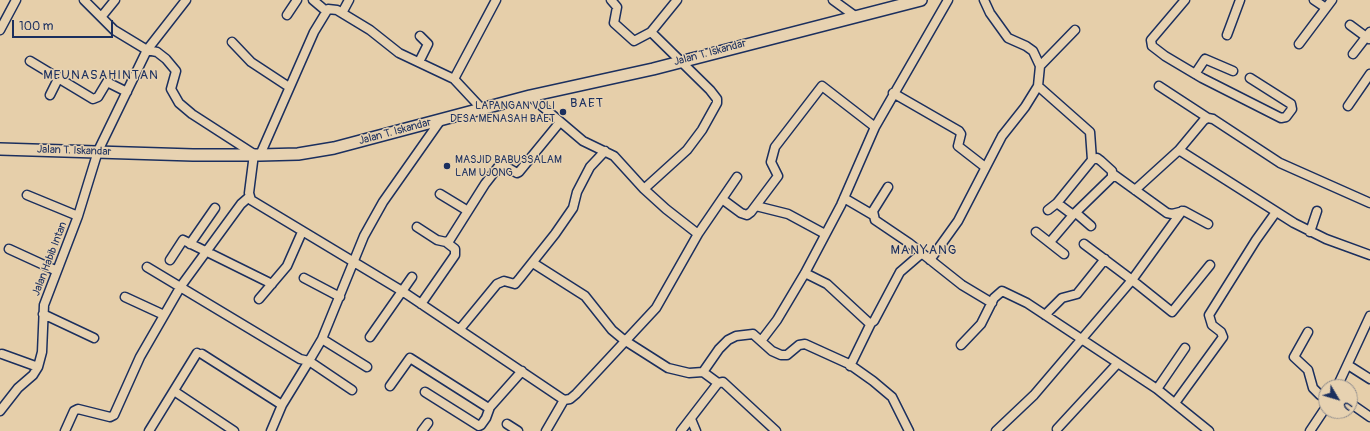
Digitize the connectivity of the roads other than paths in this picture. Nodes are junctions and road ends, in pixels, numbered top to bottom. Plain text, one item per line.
1 (16, 0) edge
2 (84, 0) edge
3 (115, 0) edge
4 (186, 0) edge
5 (297, 0) edge
6 (313, 0) edge
7 (349, 0) edge
8 (496, 0) edge
9 (611, 0) edge
10 (677, 0) edge
11 (833, 0) edge
12 (921, 0) edge
13 (948, 0) edge
14 (984, 0) edge
15 (1185, 0) edge
16 (1240, 0) edge
17 (1314, 0) edge
18 (1332, 0) edge
19 (1326, 8) junction
20 (326, 11) junction
21 (342, 13) junction
22 (287, 15) dead end
23 (102, 16) junction
24 (855, 16) junction
25 (1350, 25) dead end
26 (0, 30) edge
27 (1076, 30) dead end
28 (651, 32) junction
29 (1227, 34) dead end
30 (420, 36) dead end
31 (1369, 36) edge
32 (232, 42) dead end
33 (1299, 44) dead end
34 (147, 50) junction
35 (1353, 54) dead end
36 (30, 61) dead end
37 (680, 61) junction
38 (418, 62) junction
39 (1040, 66) junction
40 (1233, 71) dead end
41 (1195, 74) junction
42 (1370, 74) edge
43 (59, 77) junction
44 (1250, 78) dead end
45 (454, 79) junction
46 (1038, 86) junction
47 (1159, 86) dead end
48 (289, 87) junction
49 (127, 92) junction
50 (894, 93) junction
51 (50, 95) dead end
52 (530, 96) junction
53 (1348, 106) dead end
54 (482, 109) junction
55 (1208, 118) junction
56 (440, 121) junction
57 (560, 122) junction
58 (875, 127) junction
59 (0, 149) edge
60 (1179, 150) junction
61 (98, 151) junction
62 (606, 151) junction
63 (257, 154) junction
64 (1092, 160) junction
65 (985, 167) junction
66 (1113, 174) junction
67 (737, 178) dead end
68 (888, 187) dead end
69 (644, 189) junction
70 (1135, 190) junction
71 (440, 194) dead end
72 (27, 195) dead end
73 (249, 197) junction
74 (722, 198) junction
75 (844, 198) junction
76 (1057, 203) junction
77 (1370, 203) edge
78 (756, 206) junction
79 (215, 208) dead end
80 (1048, 210) dead end
81 (1182, 210) junction
82 (468, 211) junction
83 (1317, 211) dead end
84 (1276, 212) junction
85 (1075, 214) junction
86 (873, 215) junction
87 (78, 216) junction
88 (1208, 224) dead end
89 (1091, 226) dead end
90 (417, 227) dead end
91 (302, 232) junction
92 (1036, 232) dead end
93 (1310, 232) junction
94 (698, 234) junction
95 (825, 234) junction
96 (446, 242) junction
97 (1050, 242) junction
98 (190, 244) junction
99 (1084, 244) dead end
100 (9, 249) dead end
101 (206, 252) junction
102 (922, 253) junction
103 (1064, 254) dead end
104 (1370, 255) edge
105 (1105, 259) junction
106 (170, 260) dead end
107 (930, 260) junction
108 (354, 261) junction
109 (533, 262) junction
110 (1210, 265) dead end
111 (147, 267) dead end
112 (57, 271) junction
113 (805, 273) junction
114 (412, 277) dead end
115 (304, 278) dead end
116 (1132, 280) junction
117 (272, 284) junction
118 (181, 286) junction
119 (402, 291) junction
120 (125, 297) dead end
121 (340, 297) junction
122 (259, 299) dead end
123 (992, 303) junction
124 (421, 304) junction
125 (43, 314) junction
126 (164, 315) junction
127 (1045, 315) junction
128 (1370, 316) edge
129 (871, 323) junction
130 (460, 329) junction
131 (1308, 332) dead end
132 (370, 337) dead end
133 (94, 338) dead end
134 (322, 339) junction
135 (1082, 339) junction
136 (624, 340) junction
137 (761, 341) junction
138 (961, 345) dead end
139 (1185, 348) dead end
140 (2, 354) dead end
141 (309, 361) junction
142 (1117, 364) junction
143 (1348, 365) junction
144 (850, 366) junction
145 (38, 367) junction
146 (367, 367) dead end
147 (522, 371) junction
148 (703, 372) junction
149 (1341, 379) edge
150 (1370, 379) edge
151 (718, 382) junction
152 (390, 386) dead end
153 (1157, 389) junction
154 (352, 390) dead end
155 (174, 391) junction
156 (425, 392) dead end
157 (1318, 393) edge
158 (564, 400) junction
159 (1175, 403) junction
160 (282, 405) junction
161 (490, 407) junction
162 (1358, 408) edge
163 (0, 411) edge
164 (1370, 417) edge
165 (691, 419) junction
166 (1318, 419) edge
167 (428, 423) dead end
168 (507, 424) dead end
169 (1057, 429) dead end
170 (65, 431) edge
171 (150, 431) edge
172 (234, 431) edge
173 (271, 431) edge
174 (422, 431) edge
175 (518, 431) edge
176 (546, 431) edge
177 (681, 431) edge
178 (696, 431) edge
179 (776, 431) edge
180 (909, 431) edge
181 (996, 431) edge
182 (1209, 431) edge
183 (1310, 431) edge

1 - 26 street
2 - 23 street
3 - 23 street
4 - 34 street, Jalan Habib Intan
5 - 22 street
6 - 20 street
7 - 21 street
8 - 45 street
9 - 28 street
10 - 28 street
11 - 24 street
12 - 24 street, Jalan T. Iskandar
13 - 50 street
14 - 39 street
15 - 41 street
16 - 29 street
17 - 19 street
18 - 19 street
19 - 33 street
20 - 21 street
20 - 48 street
21 - 38 street
23 - 34 street
24 - 37 street, Jalan T. Iskandar
25 - 31 street
27 - 39 street
28 - 37 street
30 - 38 street
31 - 35 street
32 - 48 street
34 - 49 street, Jalan Habib Intan
34 - 63 street
36 - 43 street
37 - 52 street, Jalan T. Iskandar
37 - 69 street
38 - 45 street
39 - 46 street
40 - 41 street
41 - 44 street
42 - 53 street
43 - 49 street
43 - 51 street
45 - 54 street
46 - 64 street
46 - 65 street
47 - 55 street
48 - 63 street
49 - 61 street, Jalan Habib Intan
50 - 58 street
50 - 65 street
52 - 54 street, Jalan T. Iskandar
52 - 57 street
54 - 56 street, Jalan T. Iskandar
55 - 60 street
55 - 77 street
56 - 63 street, Jalan T. Iskandar
56 - 108 street
57 - 62 street
57 - 82 street
58 - 75 street
58 - 78 street
59 - 61 street, Jalan T. Iskandar
60 - 70 street
60 - 84 street
61 - 63 street, Jalan T. Iskandar
61 - 87 street, Jalan Habib Intan
62 - 69 street
62 - 109 street
63 - 73 street
64 - 66 street
64 - 76 street
65 - 107 street
66 - 70 street
66 - 85 street
67 - 74 street
68 - 86 street
69 - 94 street
70 - 81 street
71 - 82 street
72 - 87 street
73 - 91 street
73 - 101 street
74 - 78 street
74 - 94 street
75 - 86 street
75 - 95 street
76 - 80 street
76 - 85 street
78 - 95 street
79 - 98 street
81 - 88 street
81 - 116 street
82 - 96 street
83 - 93 street
84 - 93 street
84 - 159 street
85 - 89 street
85 - 97 street
86 - 102 street
87 - 112 street, Jalan Habib Intan
90 - 96 street
91 - 108 street
91 - 117 street
92 - 97 street
93 - 104 street
94 - 136 street
95 - 113 street
96 - 124 street
97 - 103 street
98 - 101 street
98 - 106 street
99 - 105 street
100 - 112 street
101 - 117 street
101 - 118 street
102 - 107 street
102 - 129 street
105 - 116 street
105 - 127 street
107 - 123 street
108 - 119 street
108 - 121 street
109 - 130 street
109 - 136 street
110 - 116 street
111 - 118 street
112 - 125 street, Jalan Habib Intan
113 - 129 street
113 - 137 street
114 - 119 street
115 - 121 street
116 - 135 street
117 - 122 street
118 - 126 street
118 - 141 street
119 - 124 street
119 - 132 street
120 - 126 street
121 - 134 street
123 - 127 street
123 - 138 street
124 - 130 street
125 - 133 street
125 - 145 street, Jalan Habib Intan
126 - 170 street
127 - 135 street
128 - 143 street
129 - 144 street
130 - 147 street
131 - 157 street
134 - 141 street
134 - 146 street
135 - 142 street
135 - 181 street
136 - 148 street
136 - 158 street
137 - 144 street
137 - 148 street
139 - 153 street
140 - 145 street
141 - 154 street
141 - 160 street
142 - 153 street
142 - 169 street
143 - 149 street
143 - 150 street
144 - 180 street
145 - 163 street, Jalan Habib Intan
147 - 158 street
147 - 161 street
148 - 151 street
151 - 165 street
151 - 179 street
152 - 161 street
153 - 159 street
155 - 160 street
155 - 171 street
155 - 172 street
156 - 161 street
158 - 176 street
159 - 182 street
160 - 173 street
162 - 164 street
165 - 177 street
165 - 178 street
166 - 183 street
167 - 174 street
168 - 175 street

